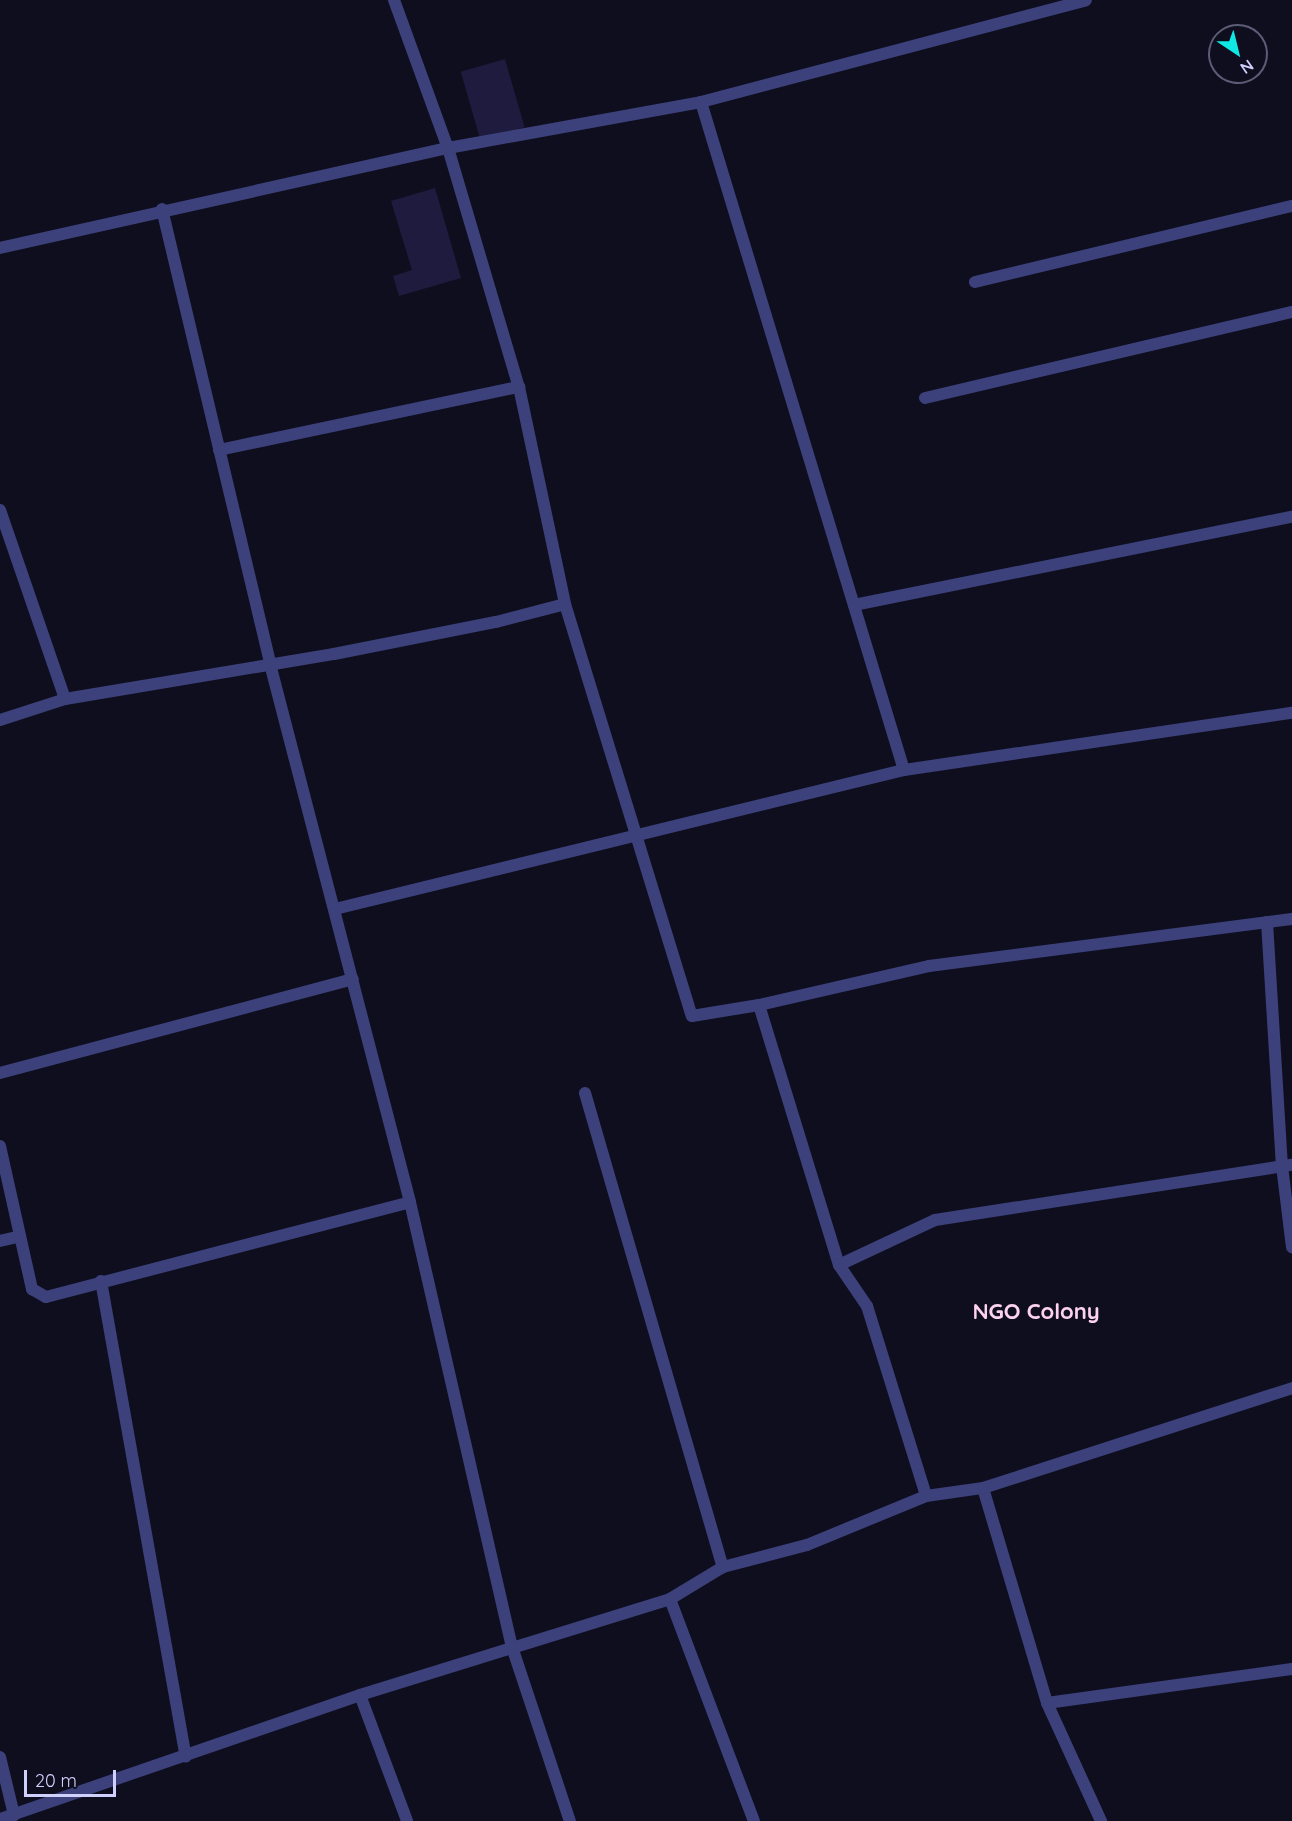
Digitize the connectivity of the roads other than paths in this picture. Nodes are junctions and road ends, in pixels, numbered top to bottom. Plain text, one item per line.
1 (393, 0) edge
2 (1086, 0) edge
3 (701, 102) junction
4 (447, 148) junction
5 (1292, 206) edge
6 (162, 209) junction
7 (0, 248) edge
8 (975, 282) dead end
9 (1292, 312) edge
10 (519, 387) junction
11 (925, 398) dead end
12 (219, 450) junction
13 (0, 510) edge
14 (1292, 517) edge
15 (565, 604) junction
16 (854, 605) junction
17 (270, 664) junction
18 (65, 699) junction
19 (1292, 713) edge
20 (0, 720) edge
21 (904, 770) junction
22 (634, 834) junction
23 (335, 909) junction
24 (1292, 919) edge
25 (1267, 922) junction
26 (353, 979) junction
27 (759, 1005) junction
28 (0, 1073) edge
29 (585, 1093) dead end
30 (0, 1146) edge
31 (1287, 1165) edge
32 (410, 1202) junction
33 (18, 1237) junction
34 (0, 1241) edge
35 (1292, 1246) edge
36 (838, 1264) junction
37 (101, 1281) junction
38 (1292, 1388) edge
39 (983, 1488) junction
40 (926, 1496) junction
41 (723, 1567) junction
42 (670, 1599) junction
43 (513, 1650) junction
44 (1292, 1669) edge
45 (360, 1695) junction
46 (1047, 1703) junction
47 (186, 1756) junction
48 (0, 1757) edge
49 (14, 1815) junction
50 (0, 1819) edge
51 (407, 1821) edge
52 (570, 1821) edge
53 (754, 1821) edge
54 (1101, 1821) edge

1 - 4 street
2 - 3 street
3 - 4 street
3 - 16 street
4 - 6 street
4 - 10 street
5 - 8 street
6 - 7 street
6 - 12 street
9 - 11 street
10 - 12 street
10 - 15 street
12 - 17 street
13 - 18 street
14 - 16 street
15 - 17 street
15 - 22 street
16 - 21 street
17 - 18 street
17 - 23 street
18 - 20 street
19 - 21 street
21 - 22 street
22 - 23 street
22 - 27 street
23 - 26 street
24 - 25 street
25 - 27 street
25 - 31 street
26 - 28 street
26 - 32 street
27 - 36 street
29 - 41 street
30 - 33 street
31 - 35 street
31 - 36 street
32 - 37 street
32 - 43 street
33 - 34 street
33 - 37 street
36 - 40 street
37 - 47 street
38 - 39 street
39 - 40 street
39 - 46 street
40 - 41 street
41 - 42 street
42 - 43 street
42 - 53 street
43 - 45 street
43 - 52 street
44 - 46 street
45 - 47 street
45 - 51 street
46 - 54 street
47 - 49 street
48 - 49 street
49 - 50 street

